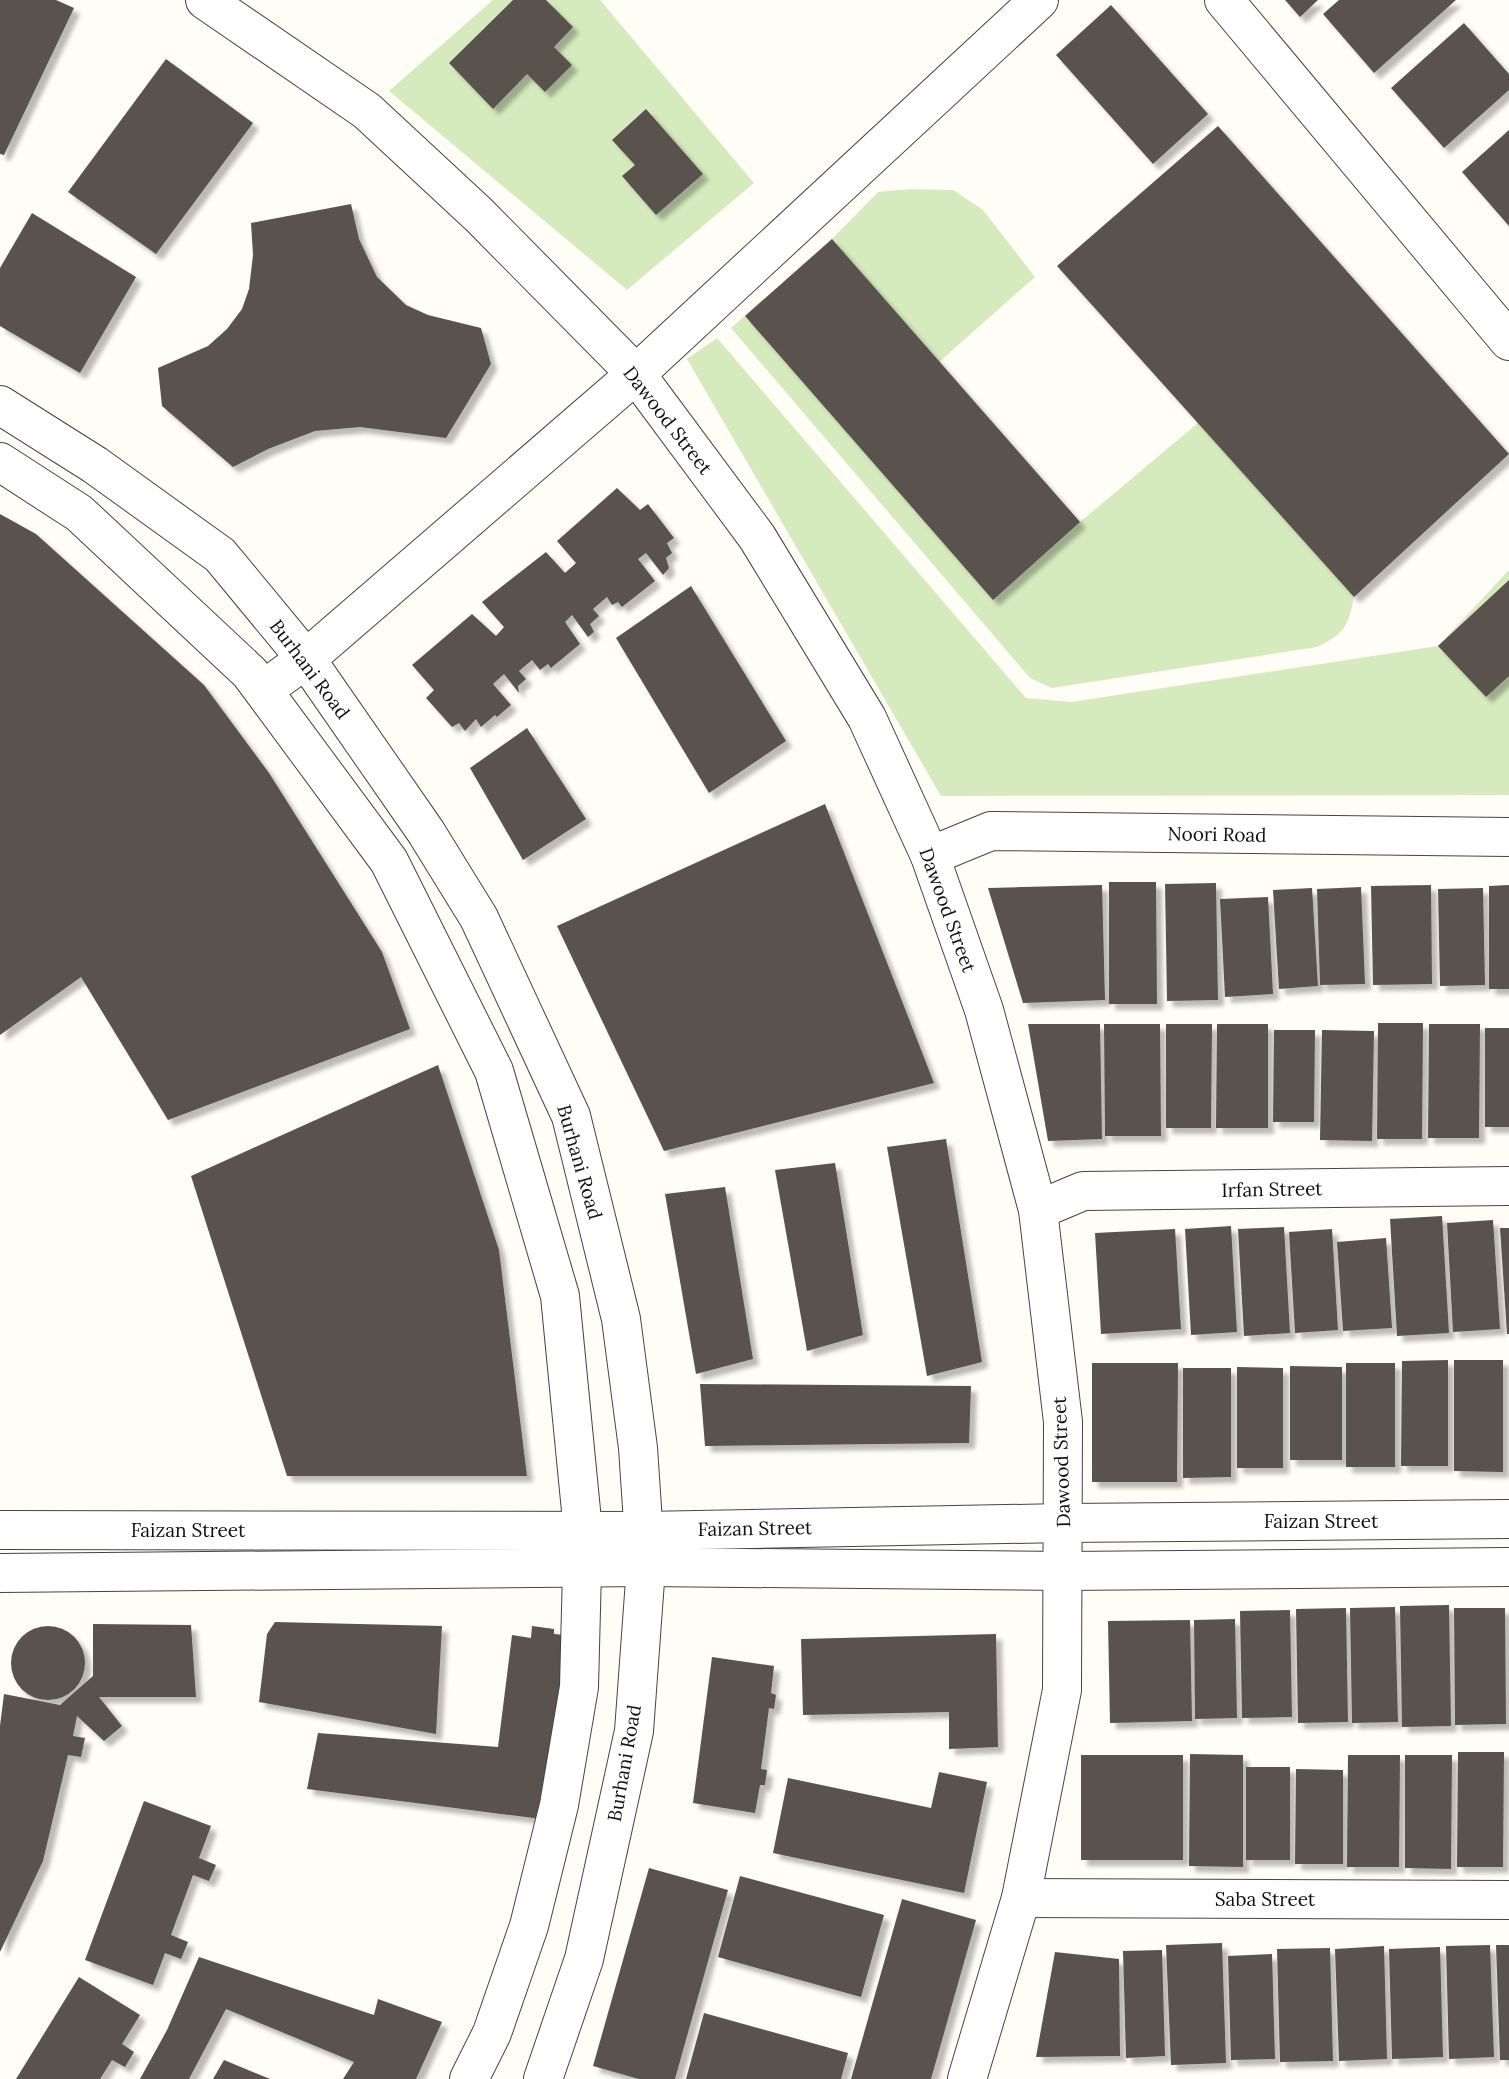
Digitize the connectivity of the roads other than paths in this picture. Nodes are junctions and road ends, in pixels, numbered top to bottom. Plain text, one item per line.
1 (205, 0) edge
2 (1039, 0) edge
3 (1224, 0) edge
4 (1509, 341) edge
5 (636, 374) junction
6 (0, 405) edge
7 (0, 462) edge
8 (306, 659) junction
9 (263, 690) junction
10 (1509, 837) edge
11 (930, 856) junction
12 (1509, 1186) edge
13 (1038, 1210) junction
14 (1509, 1519) edge
15 (1063, 1523) junction
16 (0, 1530) edge
17 (584, 1549) junction
18 (645, 1549) junction
19 (1509, 1567) edge
20 (1064, 1572) junction
21 (0, 1573) edge
22 (1021, 1898) junction
23 (1509, 1900) edge
24 (469, 2079) edge
25 (543, 2079) edge
26 (967, 2079) edge

1 - 5 street, Dawood Street
2 - 5 street
3 - 4 street
5 - 8 street
5 - 11 street, Dawood Street
6 - 8 street, Burhani Road
7 - 9 street
8 - 9 street
8 - 18 street, Burhani Road
9 - 17 street
10 - 11 street, Noori Road
11 - 13 street, Dawood Street
12 - 13 street, Irfan Street
13 - 15 street, Dawood Street
14 - 15 street, Faizan Street
15 - 18 street, Faizan Street
15 - 20 street, Dawood Street
16 - 17 street, Faizan Street
17 - 18 street, Faizan Street
17 - 21 street, Faizan Street
17 - 24 street
18 - 20 street, Faizan Street
18 - 25 street, Burhani Road
19 - 20 street, Faizan Street
20 - 22 street, Dawood Street
22 - 23 street, Saba Street
22 - 26 street, Dawood Street

